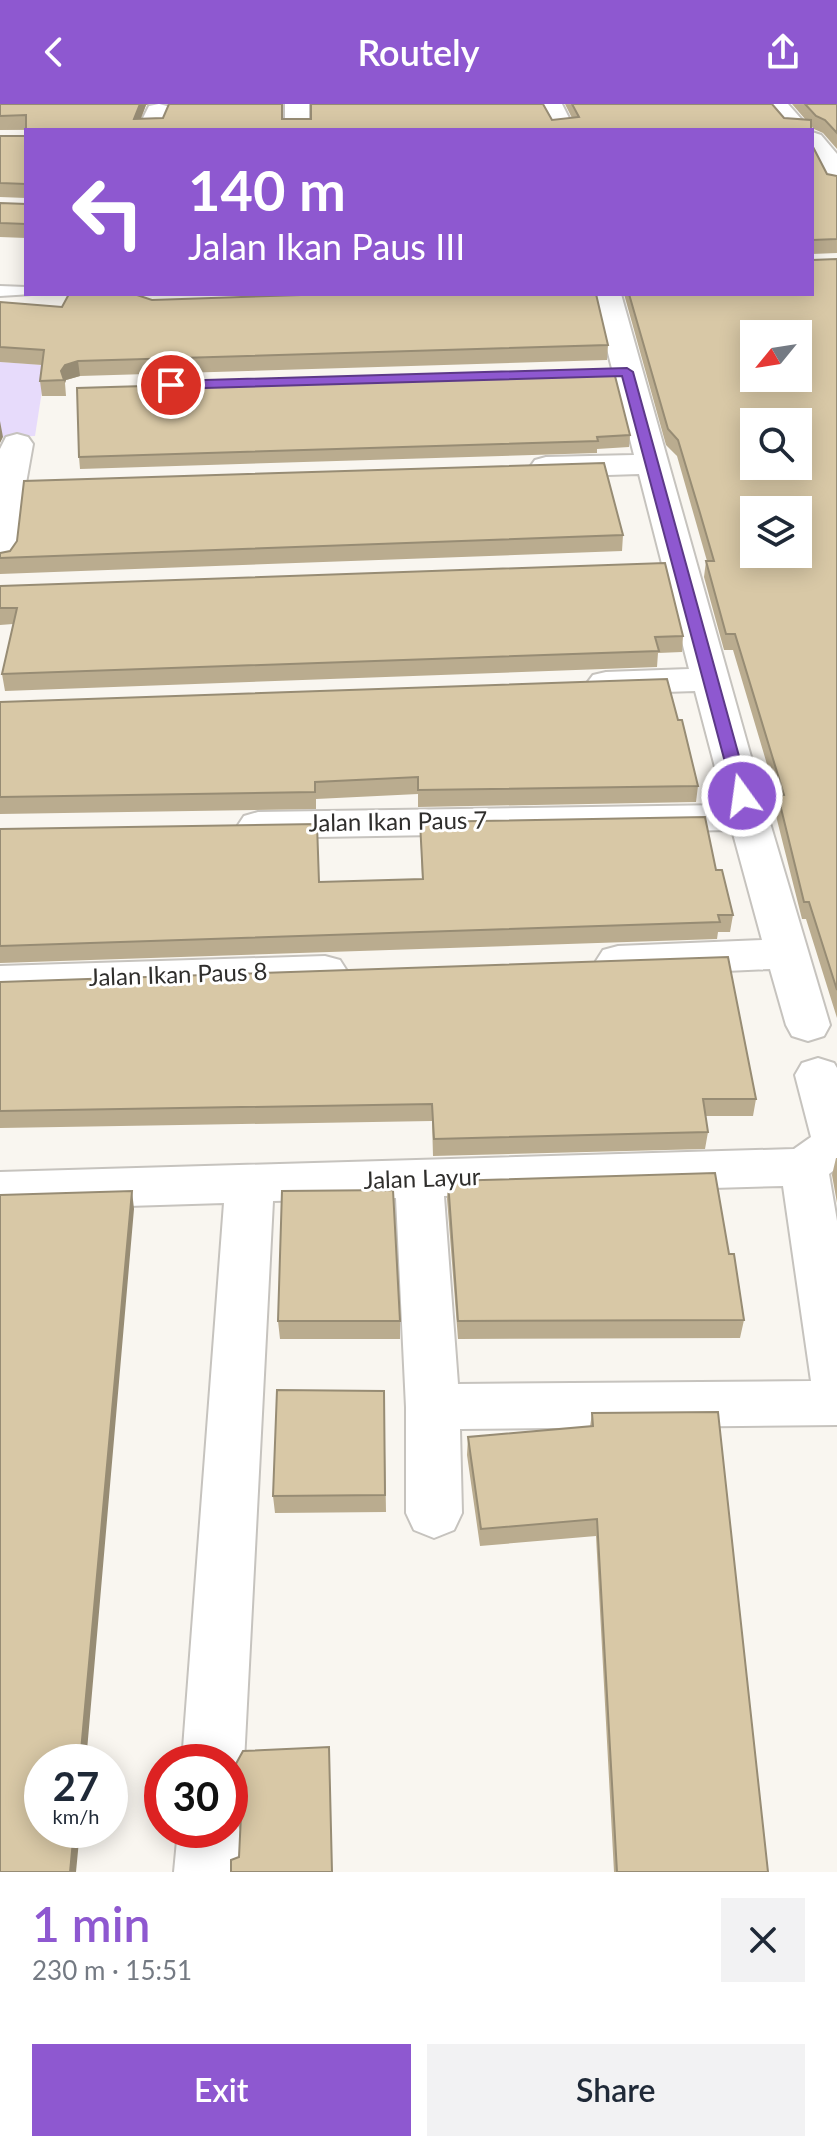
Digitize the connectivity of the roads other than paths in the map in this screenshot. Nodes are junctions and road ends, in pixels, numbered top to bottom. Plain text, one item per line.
1 (297, 104) edge
2 (550, 104) edge
3 (775, 104) edge
4 (297, 128) edge
5 (562, 128) edge
6 (797, 128) edge
7 (814, 142) edge
8 (837, 180) edge
9 (0, 291) edge
10 (24, 292) edge
11 (607, 296) edge
12 (17, 444) dead end
13 (652, 464) junction
14 (510, 468) edge
15 (5, 578) edge
16 (712, 679) junction
17 (570, 684) edge
18 (748, 817) junction
19 (216, 826) edge
20 (787, 954) junction
21 (579, 962) edge
22 (362, 970) edge
23 (0, 981) edge
24 (808, 1025) dead end
25 (818, 1075) dead end
26 (826, 1151) edge
27 (419, 1179) junction
28 (250, 1184) junction
29 (0, 1191) edge
30 (837, 1381) edge
31 (837, 1403) edge
32 (433, 1407) junction
33 (434, 1513) dead end
34 (214, 1744) edge
35 (208, 1848) edge
36 (206, 1872) edge

1 - 4 street
2 - 5 street
3 - 6 street
7 - 8 street
9 - 10 lane
11 - 13 street
12 - 15 street
13 - 14 street
13 - 16 street
16 - 17 street
16 - 18 street
18 - 19 street, Jalan Ikan Paus 7
18 - 20 street
20 - 21 street
20 - 24 street
22 - 23 street, Jalan Ikan Paus 8
25 - 26 street
26 - 27 street, Jalan Layur
26 - 30 street
27 - 28 street, Jalan Layur
27 - 32 street
28 - 29 street, Jalan Layur
28 - 34 street
31 - 32 street
32 - 33 street
35 - 36 street

